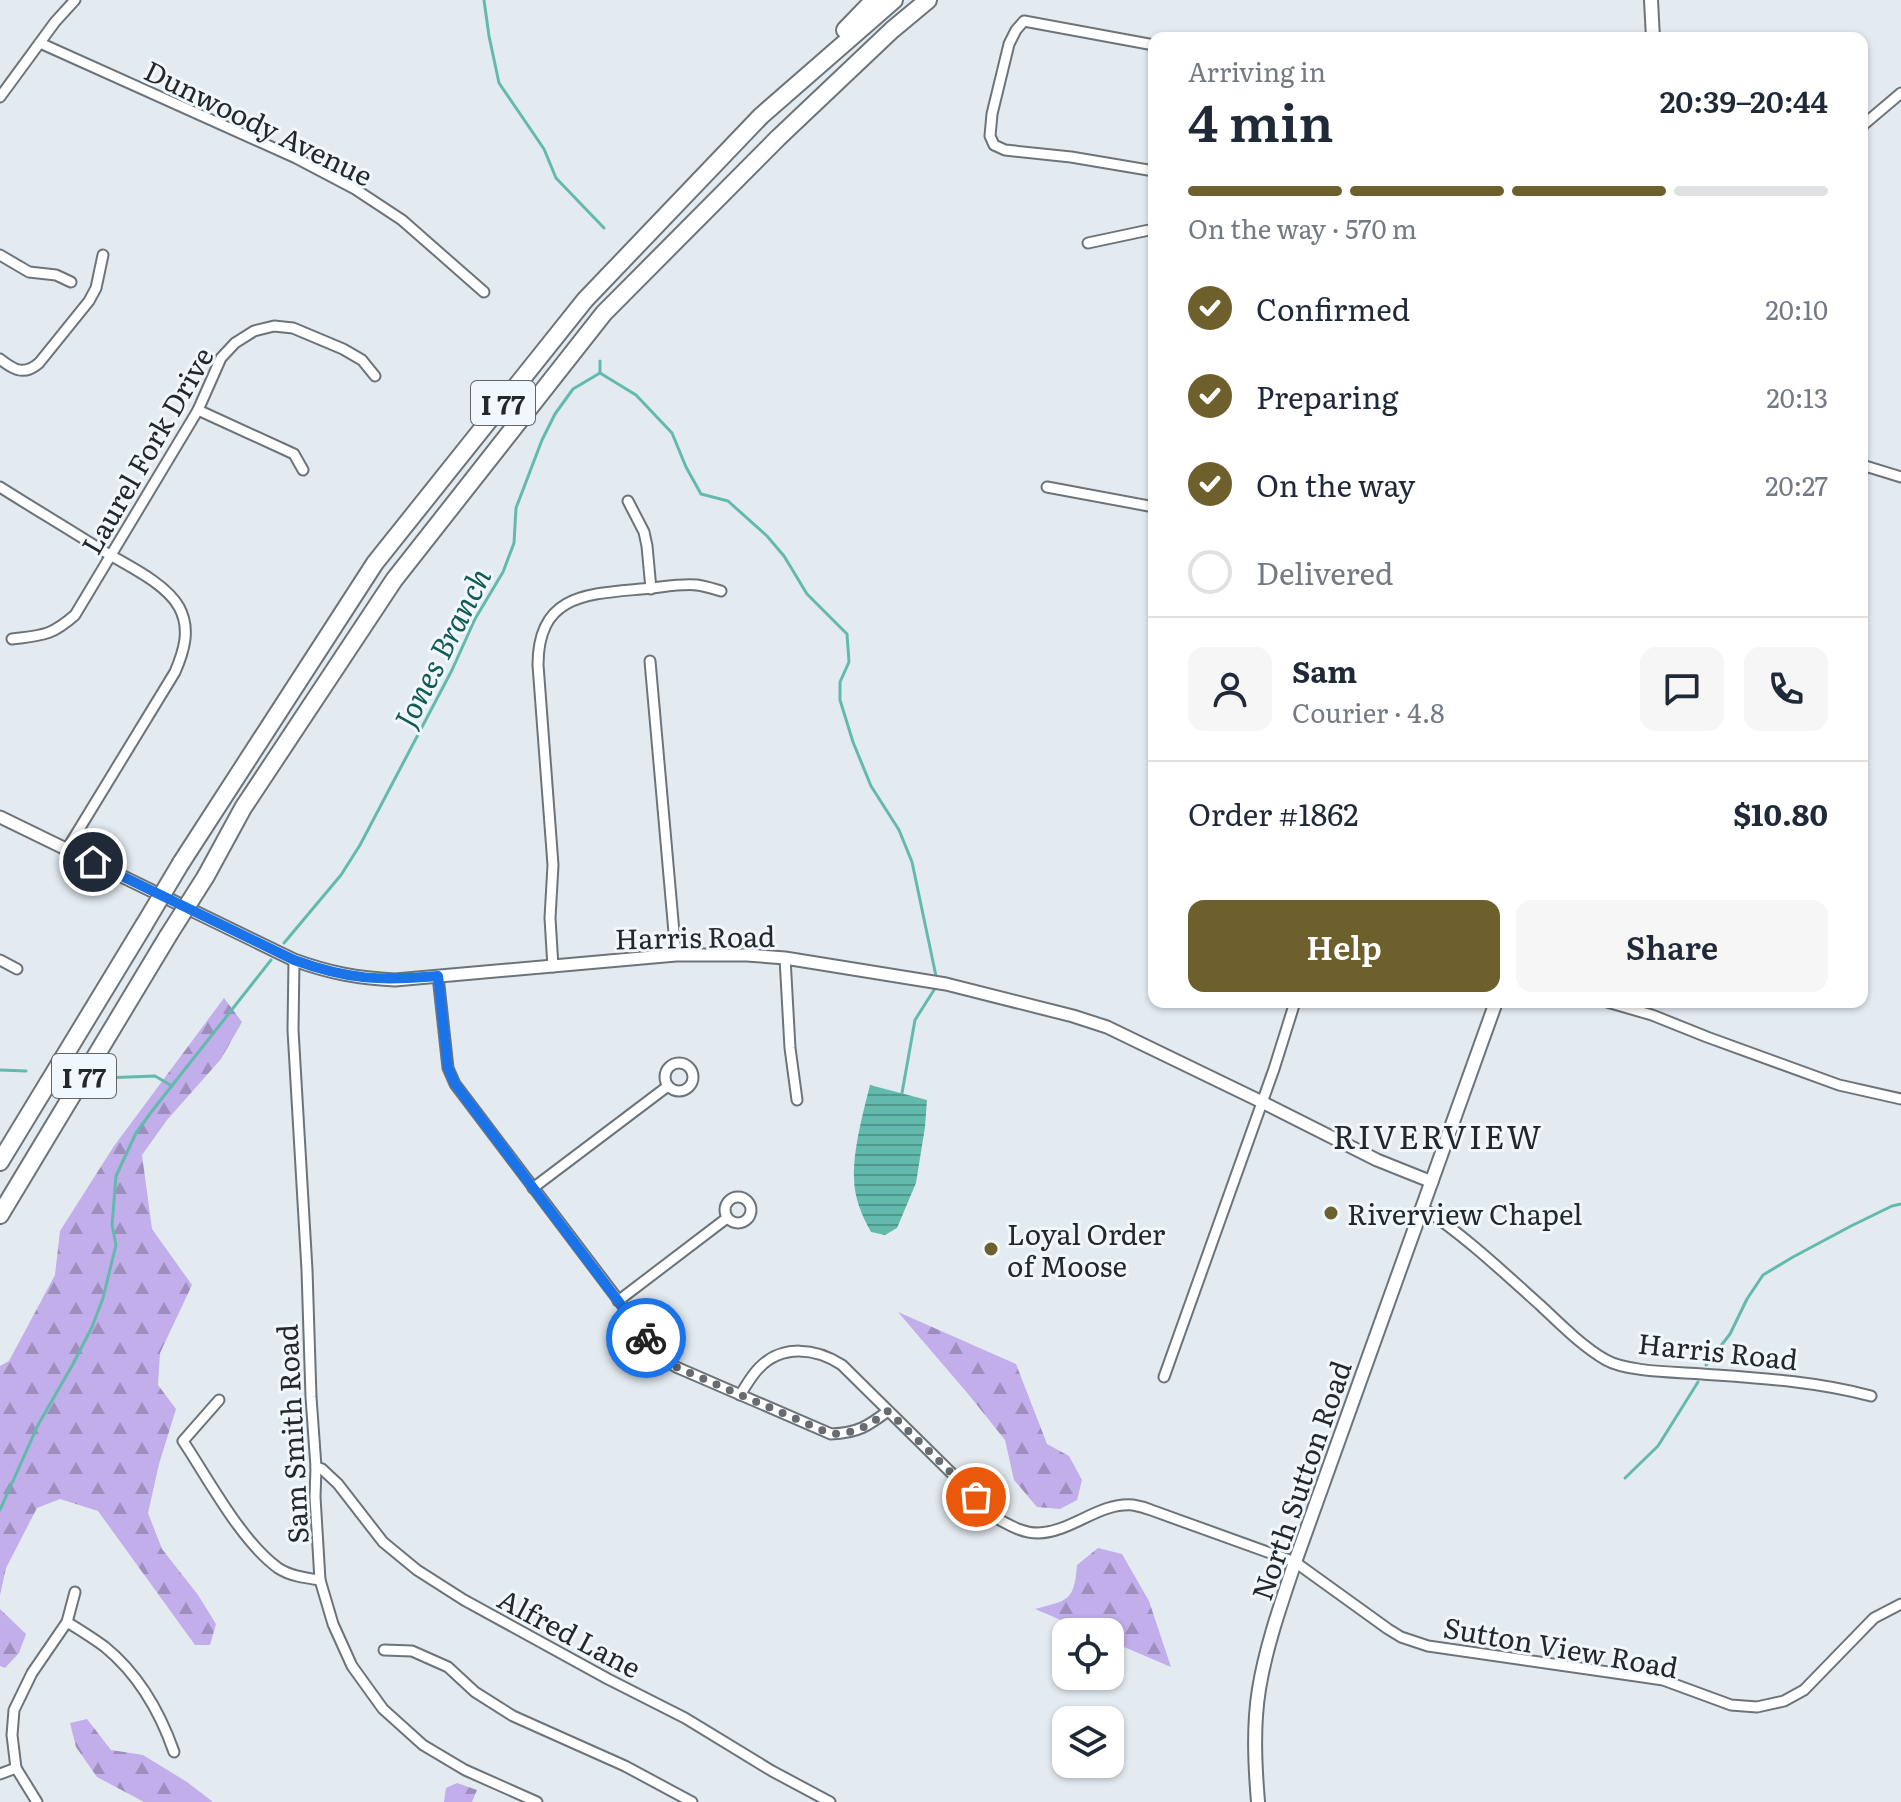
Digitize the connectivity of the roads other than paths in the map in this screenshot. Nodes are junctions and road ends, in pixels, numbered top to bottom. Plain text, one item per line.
1 (75, 0) edge
2 (874, 0) edge
3 (894, 0) edge
4 (928, 0) edge
5 (938, 0) edge
6 (1651, 0) edge
7 (892, 30) junction
8 (1653, 32) edge
9 (40, 43) junction
10 (1148, 44) edge
11 (1901, 93) edge
12 (0, 97) edge
13 (761, 116) junction
14 (1868, 121) edge
15 (1148, 170) edge
16 (1148, 230) edge
17 (1088, 243) dead end
18 (0, 255) edge
19 (103, 255) dead end
20 (71, 282) dead end
21 (484, 292) dead end
22 (0, 359) edge
23 (375, 376) dead end
24 (198, 410) junction
25 (1868, 467) edge
26 (303, 470) dead end
27 (1901, 477) edge
28 (0, 487) edge
29 (1047, 487) dead end
30 (628, 501) dead end
31 (1148, 506) edge
32 (112, 556) junction
33 (651, 589) junction
34 (721, 591) dead end
35 (12, 639) dead end
36 (650, 661) dead end
37 (0, 817) edge
38 (67, 849) junction
39 (676, 955) junction
40 (785, 958) junction
41 (0, 960) edge
42 (294, 960) junction
43 (553, 967) junction
44 (17, 969) dead end
45 (438, 976) junction
46 (1293, 1008) edge
47 (1494, 1008) edge
48 (1628, 1008) edge
49 (668, 1086) dead end
50 (1901, 1099) edge
51 (797, 1100) dead end
52 (1262, 1102) junction
53 (0, 1162) edge
54 (1432, 1182) junction
55 (533, 1188) junction
56 (1423, 1208) junction
57 (0, 1215) edge
58 (727, 1218) dead end
59 (618, 1301) junction
60 (1164, 1377) dead end
61 (740, 1395) junction
62 (1871, 1396) dead end
63 (219, 1400) dead end
64 (888, 1411) junction
65 (316, 1467) junction
66 (1295, 1562) junction
67 (320, 1580) junction
68 (75, 1592) dead end
69 (1901, 1604) edge
70 (67, 1622) junction
71 (384, 1650) dead end
72 (174, 1752) dead end
73 (16, 1768) junction
74 (0, 1774) edge
75 (526, 1800) edge
76 (37, 1802) edge
77 (537, 1802) edge
78 (692, 1802) edge
79 (830, 1802) edge
80 (1258, 1802) edge

1 - 9 street
2 - 13 highway
3 - 13 highway, I 77
4 - 7 highway, I 77
5 - 7 highway
6 - 8 main road
7 - 57 highway, I 77, bridge
9 - 12 street
9 - 21 street, Dunwoody Avenue
10 - 15 street
11 - 14 street
13 - 53 highway, I 77, bridge
16 - 17 street
18 - 20 street
19 - 22 street
23 - 24 street, Laurel Fork Drive
24 - 26 street
24 - 32 street, Laurel Fork Drive
25 - 27 street
28 - 32 street
29 - 31 street
30 - 33 street
32 - 35 street, Laurel Fork Drive
32 - 38 street
33 - 34 street
33 - 43 street
36 - 39 street
37 - 38 street, Harris Road
38 - 42 street, Harris Road
39 - 40 street, Harris Road
39 - 43 street, Harris Road
40 - 51 street
40 - 52 street, Harris Road
41 - 44 street
42 - 45 street, Harris Road
42 - 65 street, Sam Smith Road
43 - 45 street, Harris Road
45 - 55 street
46 - 52 street
47 - 54 main road, North Sutton Road
48 - 50 street
49 - 55 street
52 - 54 street, Harris Road
52 - 60 street
54 - 56 main road, North Sutton Road
55 - 59 street
56 - 62 street, Harris Road
56 - 66 main road, North Sutton Road
58 - 59 street
59 - 61 street
61 - 64 street
61 - 64 street, Sutton View Road
63 - 67 street
64 - 66 street, Sutton View Road
65 - 67 street, Sam Smith Road
65 - 79 street, Alfred Lane
66 - 69 street, Sutton View Road
66 - 80 main road, North Sutton Road
67 - 75 street, Sam Smith Road
68 - 70 street
70 - 72 street
70 - 73 street
71 - 78 street
73 - 74 street
73 - 76 street
75 - 77 street, Sam Smith Road

